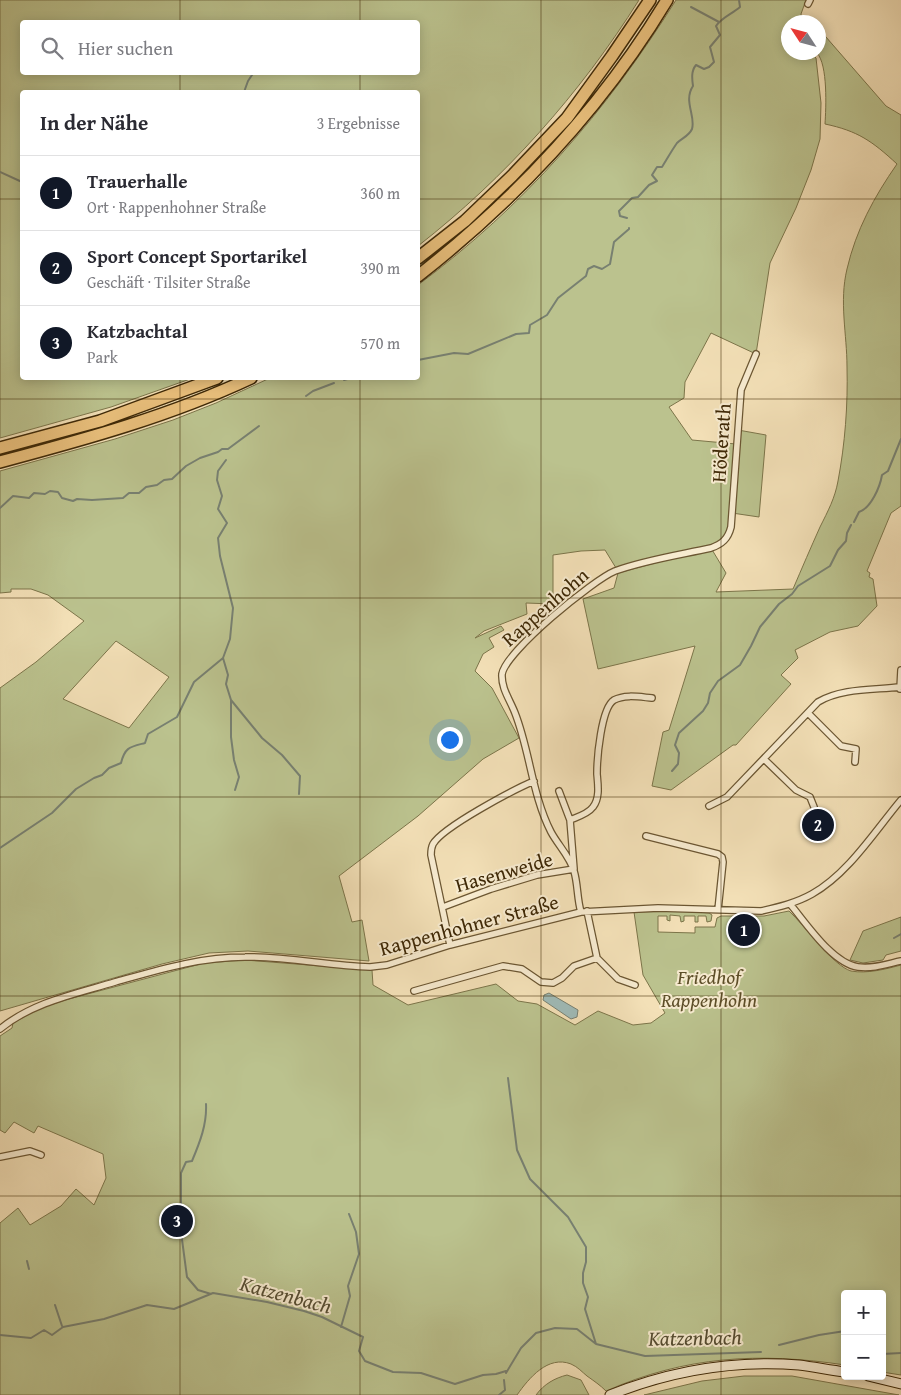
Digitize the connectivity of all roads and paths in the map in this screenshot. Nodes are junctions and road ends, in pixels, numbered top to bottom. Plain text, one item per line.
1 (650, 0) edge
2 (667, 0) edge
3 (420, 256) edge
4 (420, 274) edge
5 (756, 354) dead end
6 (213, 380) edge
7 (247, 380) edge
8 (0, 448) edge
9 (0, 462) edge
10 (729, 536) joint
11 (901, 670) edge
12 (901, 689) edge
13 (652, 698) dead end
14 (808, 713) junction
15 (764, 759) junction
16 (855, 762) dead end
17 (534, 781) junction
18 (559, 791) dead end
19 (901, 800) edge
20 (709, 806) dead end
21 (814, 807) dead end
22 (570, 820) junction
23 (646, 836) dead end
24 (574, 870) junction
25 (790, 904) junction
26 (443, 907) junction
27 (718, 910) junction
28 (584, 912) junction
29 (450, 945) junction
30 (597, 958) junction
31 (901, 961) edge
32 (635, 985) dead end
33 (414, 991) dead end
34 (0, 1029) edge
35 (41, 1155) dead end
36 (0, 1157) edge
37 (841, 1371) edge
38 (884, 1380) edge
39 (901, 1384) edge
40 (610, 1395) edge

1 - 3 highway
2 - 4 highway
5 - 10 street, Höderath
6 - 8 highway
7 - 9 highway
10 - 17 street, Rappenhohn
11 - 12 street
12 - 14 street
13 - 22 street
14 - 15 street
14 - 16 street
15 - 20 street
15 - 21 street
17 - 24 street, Rappenhohn
17 - 26 street
18 - 22 street, Rappenhohn
19 - 25 street, Rappenhohner Straße
22 - 24 street, Rappenhohn
23 - 27 street
24 - 26 street, Hasenweide
24 - 28 street, Rappenhohn
25 - 27 street, Rappenhohner Straße
25 - 31 street
26 - 29 street
27 - 28 street, Rappenhohner Straße
28 - 29 street, Rappenhohner Straße
28 - 30 street, Rappenhohn
29 - 34 street, Rappenhohner Straße
30 - 32 street
30 - 33 street
35 - 36 street
37 - 40 main road
38 - 39 main road

